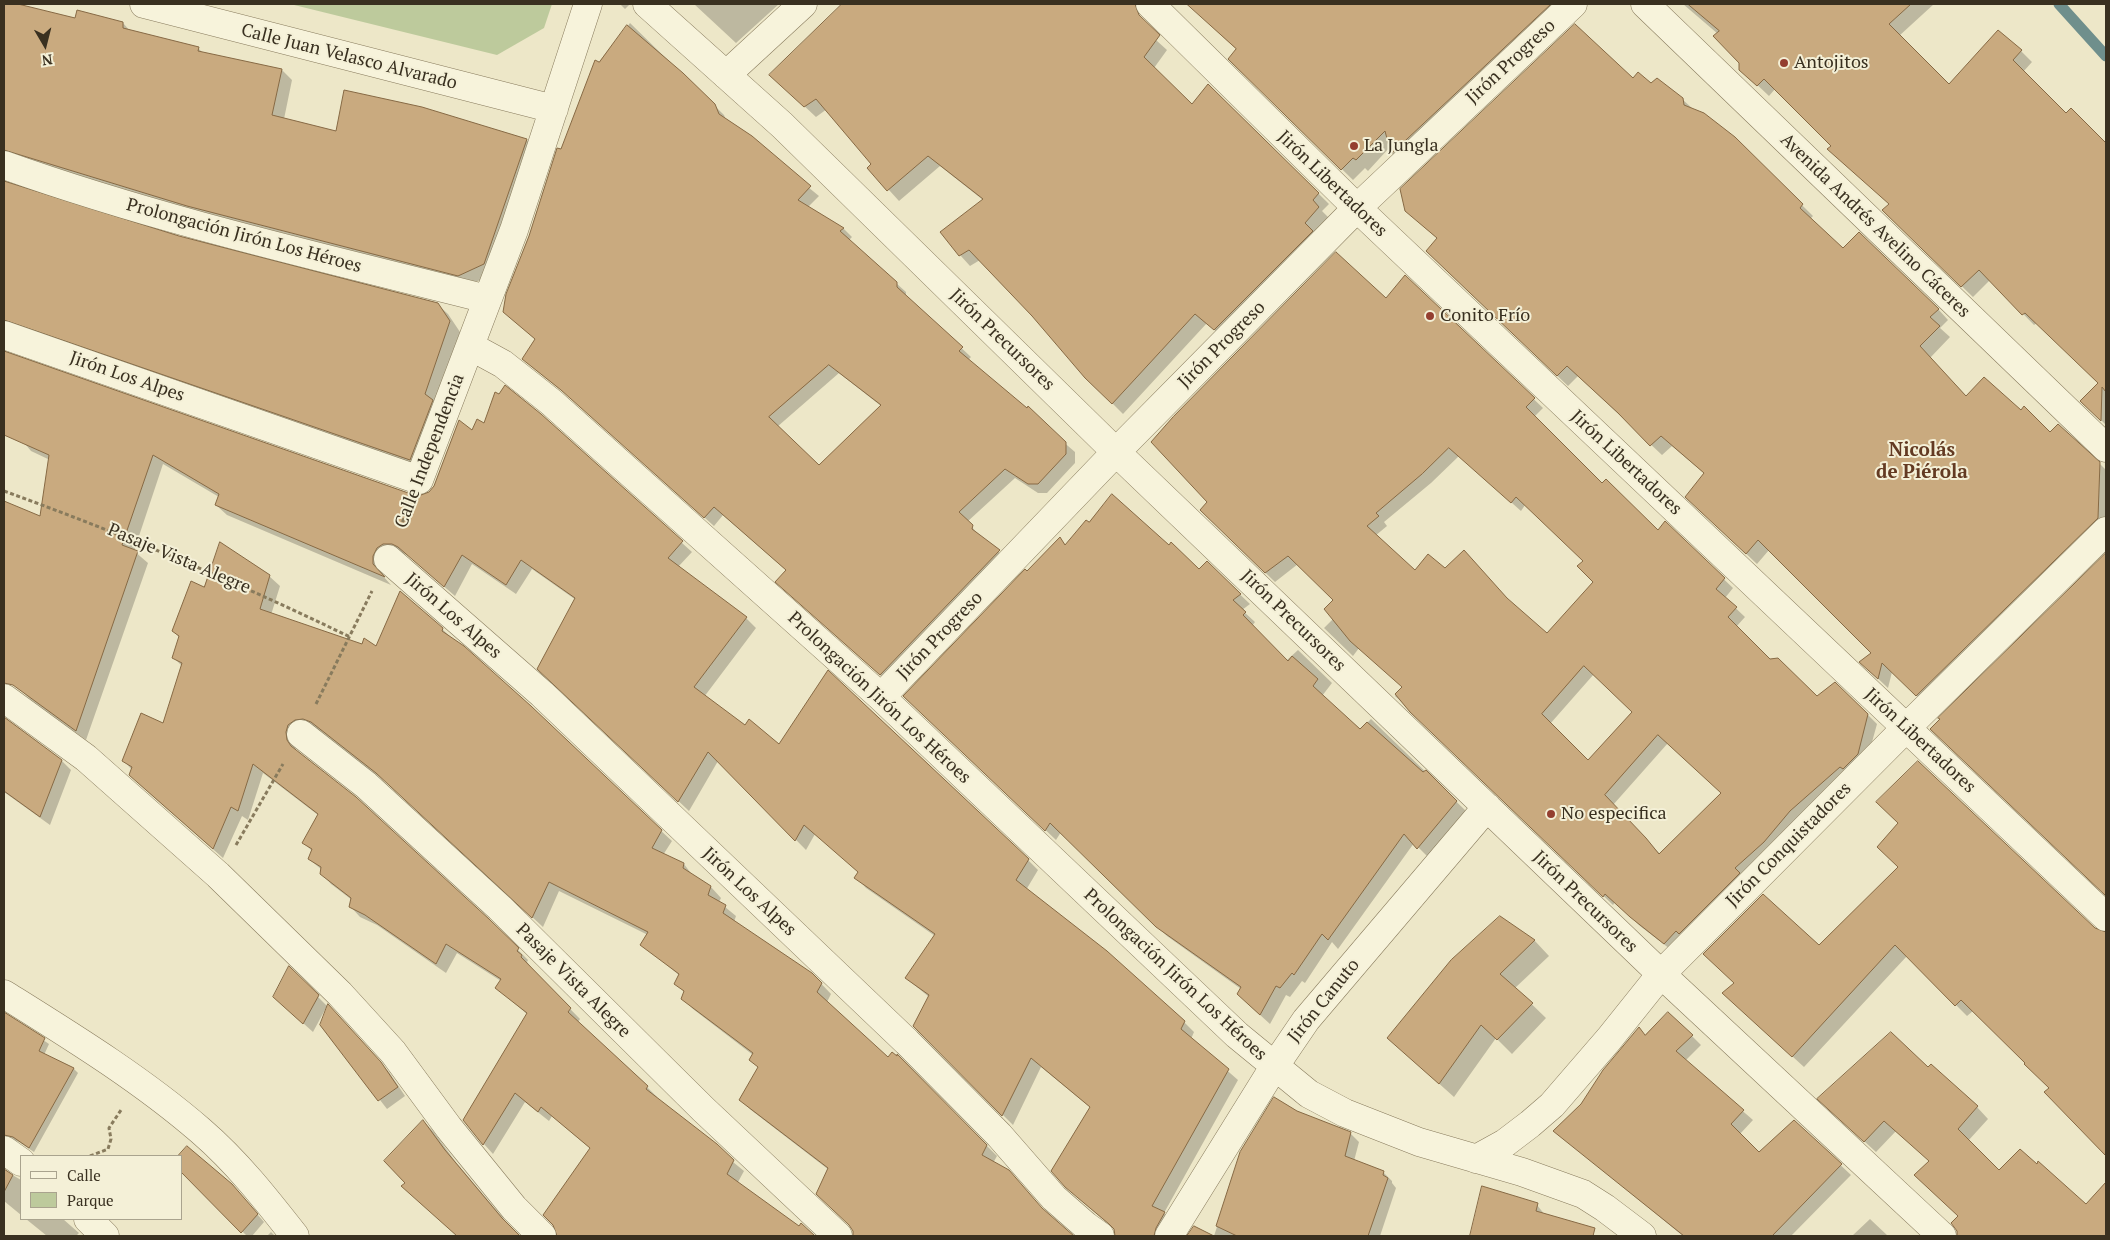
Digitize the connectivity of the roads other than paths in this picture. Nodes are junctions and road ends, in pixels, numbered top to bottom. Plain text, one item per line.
1 (144, 4) edge
2 (588, 4) edge
3 (647, 4) edge
4 (803, 4) edge
5 (1150, 4) edge
6 (1573, 4) edge
7 (1645, 4) edge
8 (726, 75) junction
9 (554, 109) junction
10 (4, 165) edge
11 (1357, 208) junction
12 (487, 299) junction
13 (4, 335) edge
14 (470, 346) junction
15 (2106, 448) edge
16 (1116, 452) junction
17 (419, 480) joint
18 (2106, 531) edge
19 (388, 559) road end
20 (881, 697) junction
21 (4, 698) edge
22 (1906, 728) junction
23 (301, 734) road end
24 (1486, 807) junction
25 (2106, 917) edge
26 (1661, 974) junction
27 (4, 994) edge
28 (1274, 1067) junction
29 (4, 1150) edge
30 (1476, 1159) junction
31 (20, 1161) edge
32 (89, 1220) edge
33 (105, 1236) edge
34 (295, 1236) edge
35 (542, 1236) edge
36 (838, 1236) edge
37 (1100, 1236) edge
38 (1169, 1236) edge
39 (1642, 1236) edge
40 (1942, 1236) edge

1 - 9 street, Calle Juan Velasco Alvarado
2 - 9 street, Calle Independencia
3 - 8 street, Jirón Precursores
4 - 8 street
5 - 11 street, Jirón Libertadores
6 - 11 street, Jirón Progreso
7 - 15 street, Avenida Andrés Avelino Cáceres
8 - 16 street, Jirón Precursores
9 - 12 street, Calle Independencia
10 - 12 street, Prolongación Jirón Los Héroes
11 - 16 street, Jirón Progreso
11 - 22 street, Jirón Libertadores
12 - 14 street, Calle Independencia
13 - 17 street, Jirón Los Alpes
14 - 17 street, Calle Independencia
14 - 20 street, Prolongación Jirón Los Héroes
16 - 20 street, Jirón Progreso
16 - 24 street, Jirón Precursores
18 - 22 street, Jirón Conquistadores
19 - 37 street, Jirón Los Alpes
20 - 28 street, Prolongación Jirón Los Héroes
21 - 35 street
22 - 25 street, Jirón Libertadores
22 - 26 street, Jirón Conquistadores
23 - 36 street, Pasaje Vista Alegre
24 - 26 street, Jirón Precursores
24 - 28 street, Jirón Canuto
26 - 30 street, Jirón Conquistadores
26 - 40 street, Jirón Precursores
27 - 34 street
28 - 30 street, Prolongación Jirón Los Héroes
28 - 38 street, Jirón Canuto
29 - 31 street
30 - 39 street, Prolongación Jirón Los Héroes
32 - 33 street

